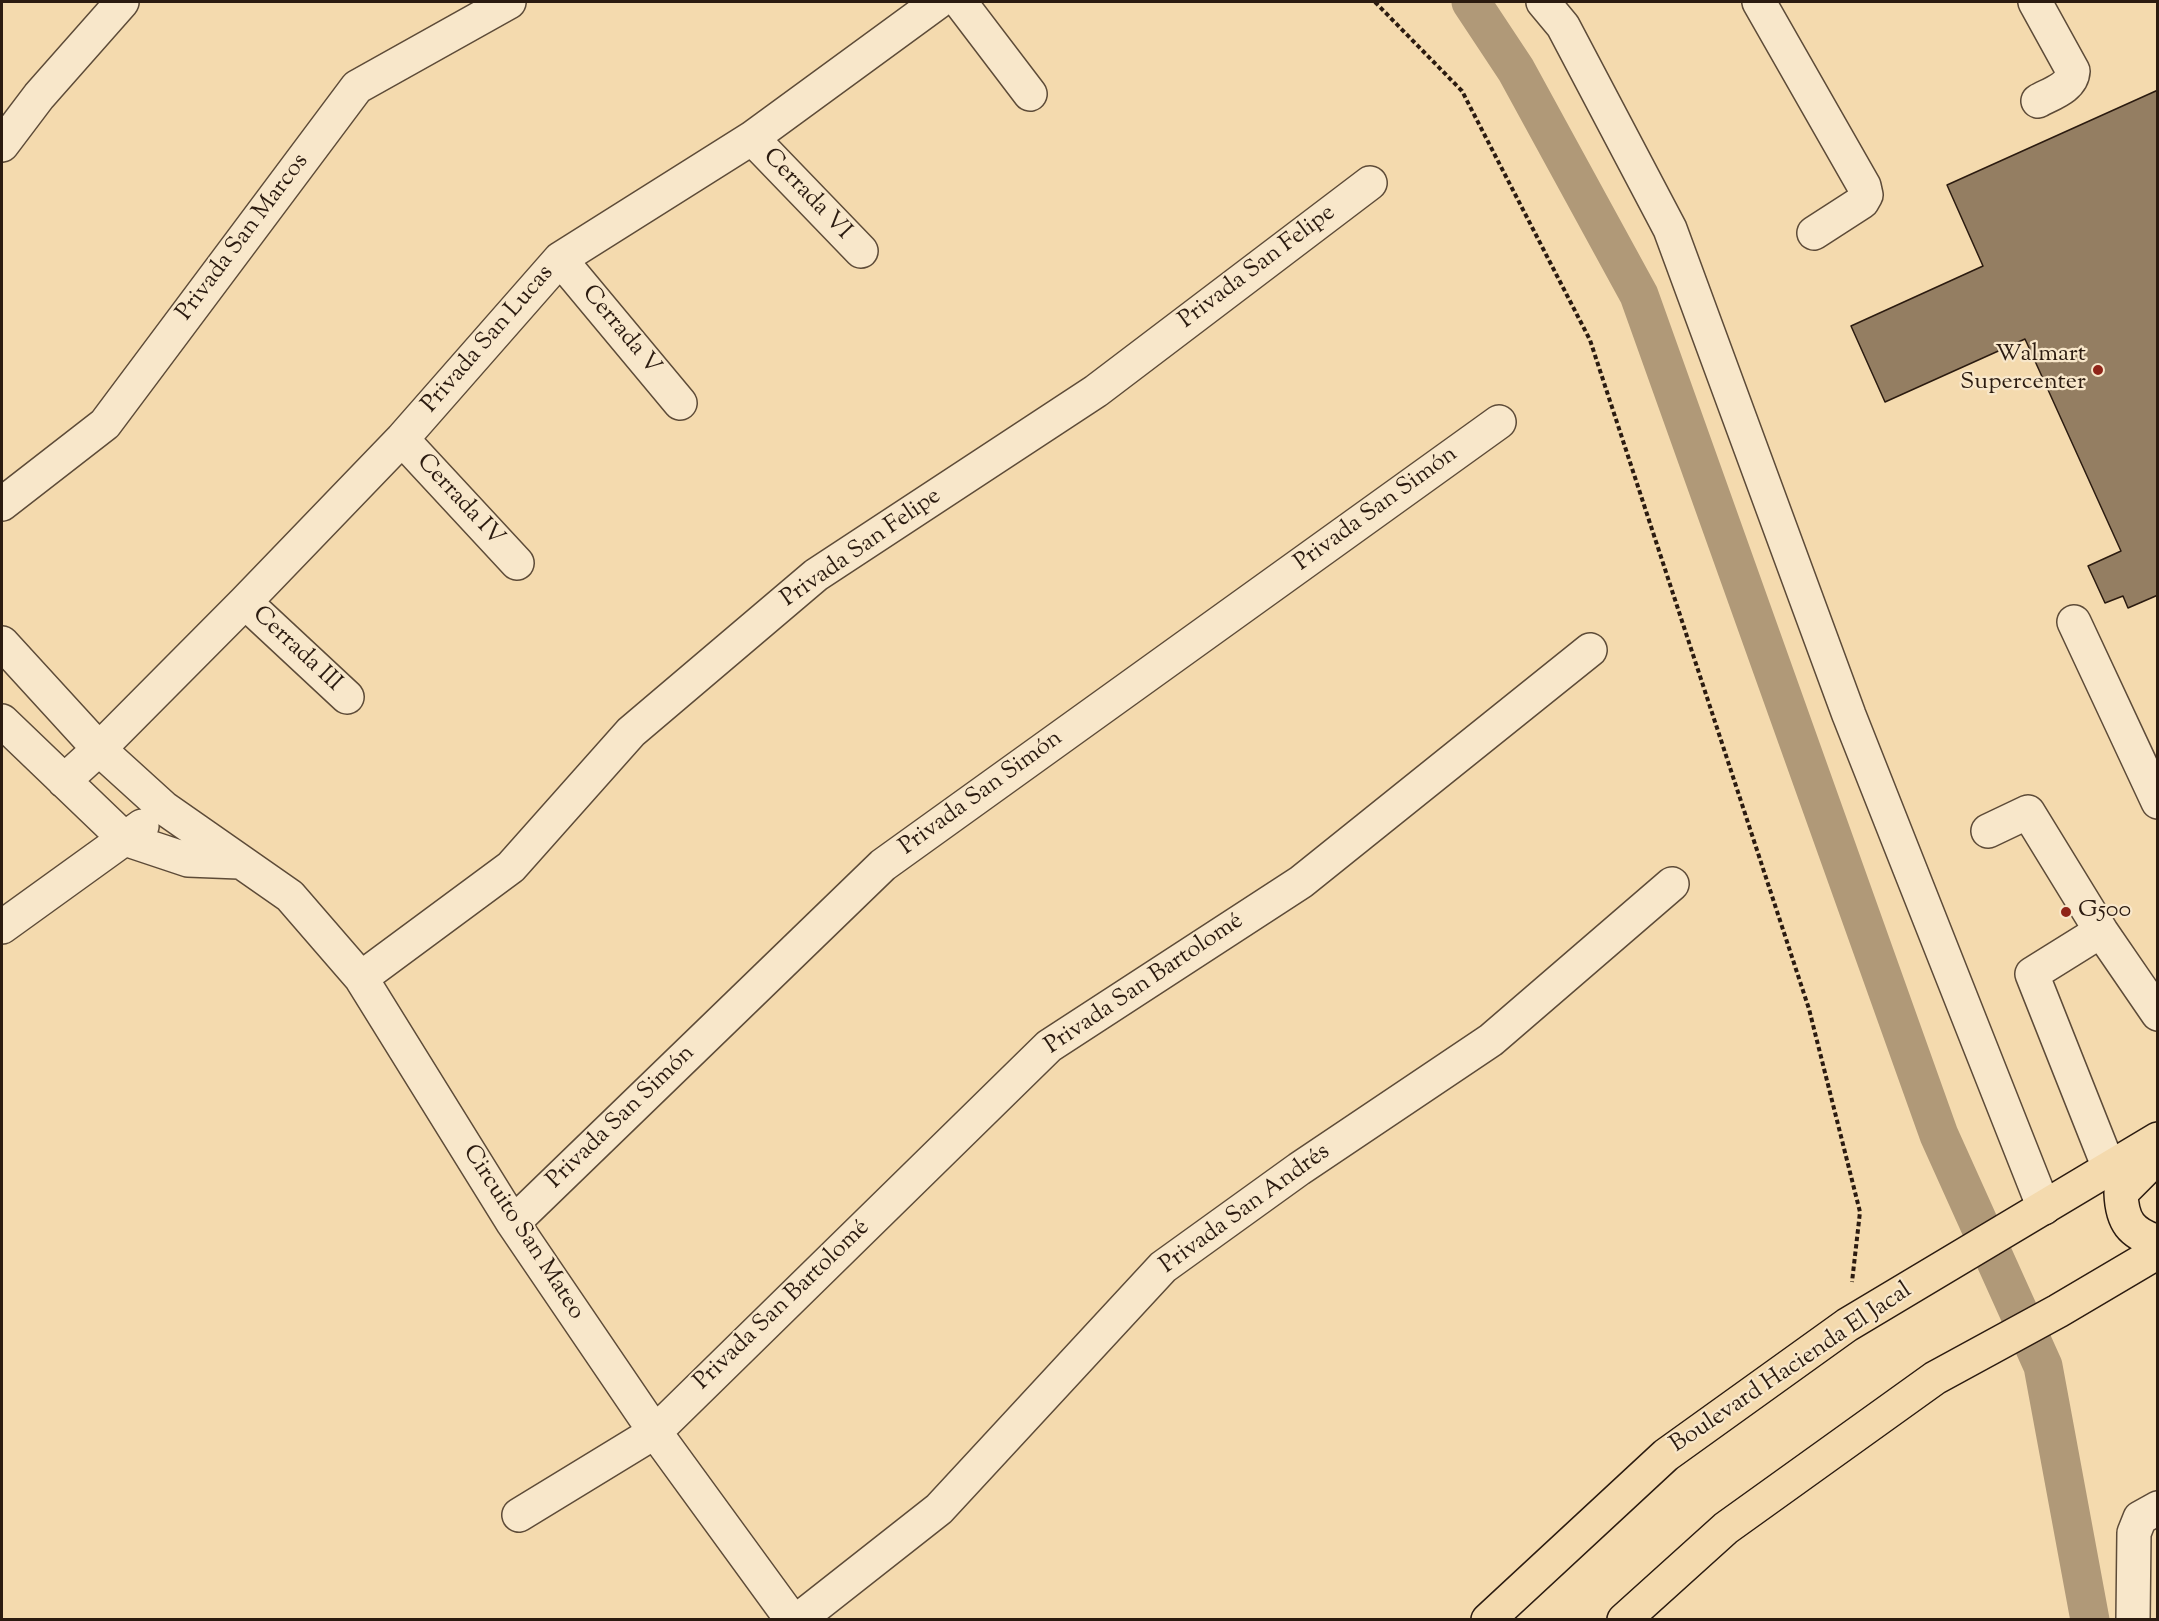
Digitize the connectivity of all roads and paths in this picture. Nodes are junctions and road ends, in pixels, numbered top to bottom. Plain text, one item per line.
1 (122, 2) edge
2 (509, 2) edge
3 (938, 2) edge
4 (960, 2) edge
5 (1375, 2) edge
6 (1543, 2) edge
7 (1759, 2) edge
8 (2035, 2) edge
9 (1030, 94) dead end
10 (2038, 101) dead end
11 (752, 138) junction
12 (2, 145) edge
13 (1370, 183) dead end
14 (1814, 232) dead end
15 (861, 251) dead end
16 (560, 259) junction
17 (680, 403) dead end
18 (1499, 422) dead end
19 (402, 439) junction
20 (2, 504) edge
21 (517, 562) dead end
22 (245, 602) junction
23 (2074, 622) dead end
24 (2, 643) edge
25 (1590, 650) dead end
26 (347, 697) dead end
27 (2, 721) edge
28 (99, 749) junction
29 (64, 781) junction
30 (2157, 802) edge
31 (164, 808) junction
32 (1988, 831) dead end
33 (125, 839) junction
34 (239, 862) junction
35 (1672, 884) dead end
36 (2, 927) edge
37 (2101, 931) junction
38 (361, 978) junction
39 (2157, 1014) edge
40 (2157, 1139) edge
41 (2157, 1156) edge
42 (2109, 1168) junction
43 (2033, 1214) junction
44 (513, 1223) junction
45 (2157, 1242) edge
46 (2157, 1252) edge
47 (1847, 1325) junction
48 (655, 1432) junction
49 (2157, 1508) edge
50 (519, 1515) dead end
51 (792, 1620) edge
52 (798, 1620) edge
53 (1488, 1620) edge
54 (1624, 1620) edge
55 (2133, 1620) edge

1 - 12 street
2 - 20 street, Privada San Marcos
3 - 11 street, Privada San Lucas
4 - 9 street
5 - 47 path
6 - 43 street
7 - 14 street
8 - 10 street
11 - 15 street, Cerrada VI
11 - 16 street, Privada San Lucas
13 - 38 street, Privada San Felipe
16 - 17 street, Cerrada V
16 - 19 street, Privada San Lucas
18 - 44 street, Privada San Simón
19 - 21 street, Cerrada IV
19 - 22 street, Privada San Lucas
22 - 26 street, Cerrada III
22 - 28 street, Privada San Lucas
23 - 30 street
24 - 28 street, Circuito San Mateo
25 - 48 street, Privada San Bartolomé
27 - 29 street
28 - 29 street, Privada San Lucas
28 - 31 street, Circuito San Mateo
29 - 33 street
31 - 33 street
31 - 34 street, Circuito San Mateo
32 - 37 street
33 - 34 street
33 - 36 street
34 - 38 street, Circuito San Mateo
35 - 52 street, Privada San Andrés
37 - 39 street
37 - 42 street
38 - 44 street, Circuito San Mateo
40 - 42 main road, Boulevard Hacienda El Jacal
41 - 45 main road
42 - 43 main road, Boulevard Hacienda El Jacal
43 - 47 main road, Boulevard Hacienda El Jacal
44 - 48 street, Circuito San Mateo
46 - 54 main road
47 - 53 main road, Boulevard Hacienda El Jacal
48 - 50 street, Privada San Bartolomé
48 - 51 street, Circuito San Mateo
49 - 55 street

